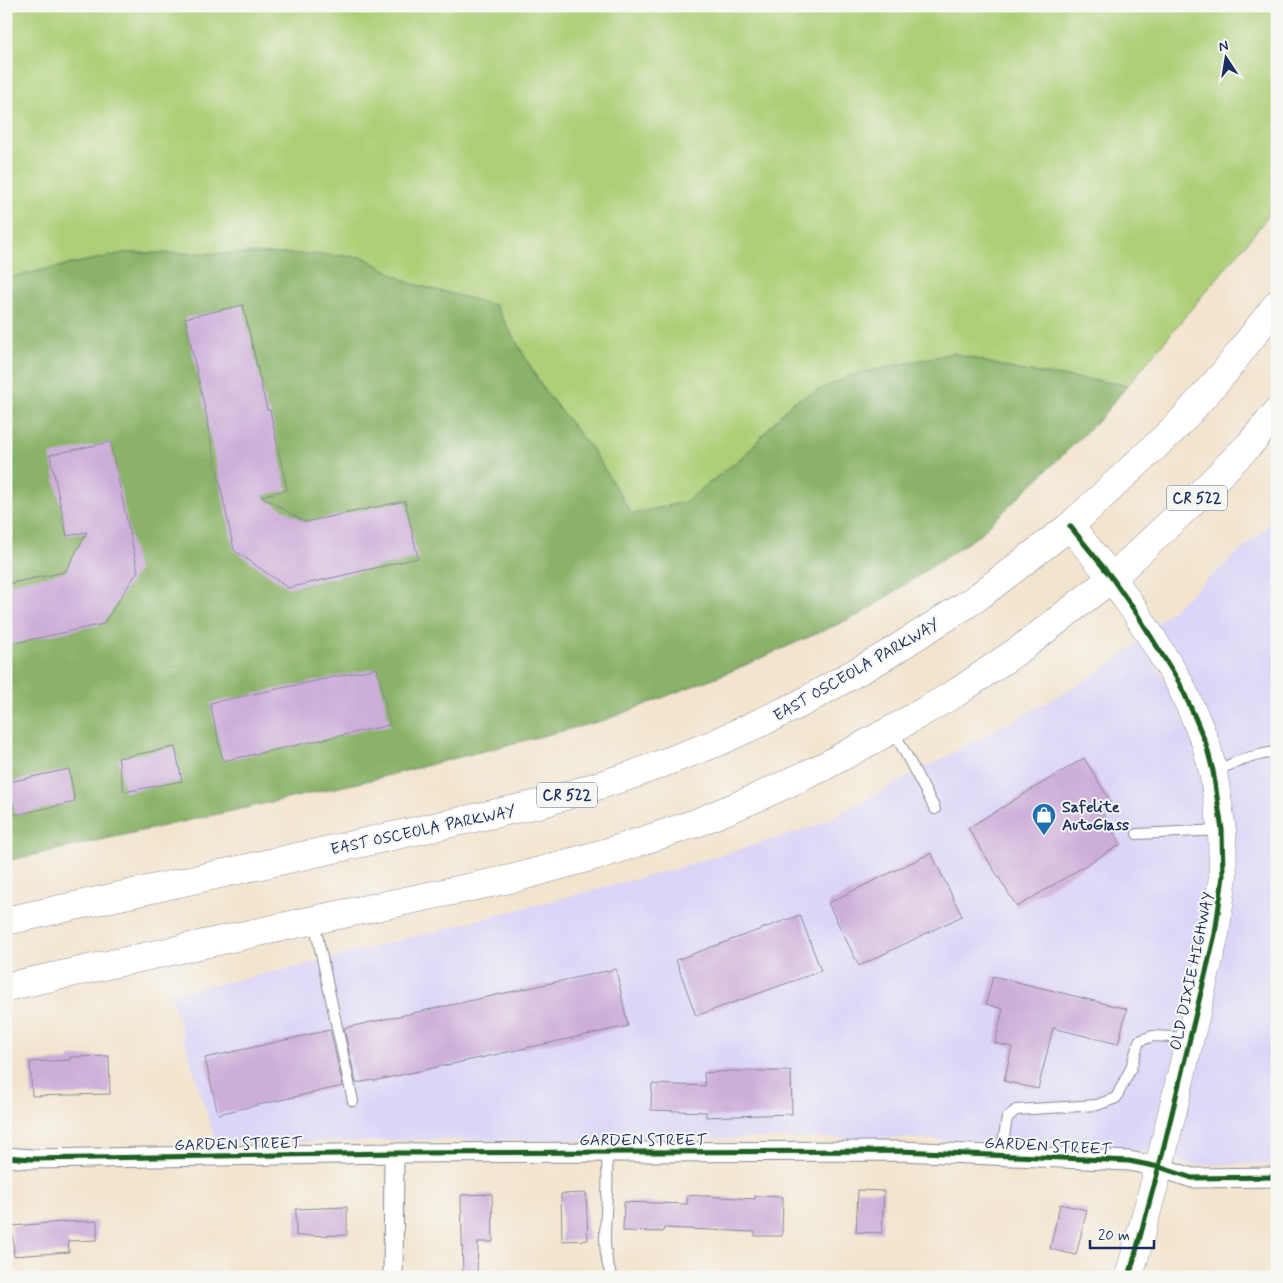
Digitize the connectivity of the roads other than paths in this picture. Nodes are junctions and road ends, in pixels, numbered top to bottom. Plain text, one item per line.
1 (1277, 304) edge
2 (1277, 412) edge
3 (1070, 526) junction
4 (1112, 578) junction
5 (893, 729) junction
6 (1277, 752) edge
7 (1213, 772) junction
8 (935, 809) dead end
9 (1222, 830) junction
10 (1137, 834) dead end
11 (314, 920) junction
12 (6, 921) edge
13 (6, 988) edge
14 (1190, 1038) junction
15 (353, 1101) dead end
16 (607, 1152) junction
17 (394, 1153) junction
18 (1001, 1155) junction
19 (6, 1157) edge
20 (1159, 1167) junction
21 (1277, 1177) edge
22 (393, 1277) edge
23 (612, 1277) edge
24 (1129, 1277) edge

1 - 3 main road, EAST OSCEOLA PARKWAY / CR 522
2 - 4 main road, CR 522
3 - 4 main road, OLD DIXIE HIGHWAY
3 - 12 main road, EAST OSCEOLA PARKWAY / CR 522
4 - 5 main road, CR 522
4 - 7 main road, OLD DIXIE HIGHWAY
5 - 8 lane
5 - 11 main road, CR 522
6 - 7 lane
7 - 9 main road, OLD DIXIE HIGHWAY
9 - 10 lane
9 - 14 main road, OLD DIXIE HIGHWAY
11 - 13 main road, CR 522
11 - 15 lane
14 - 18 lane
14 - 20 main road, OLD DIXIE HIGHWAY
16 - 17 street, GARDEN STREET
16 - 18 street, GARDEN STREET
16 - 23 lane
17 - 19 street, GARDEN STREET
17 - 22 street
18 - 20 street, GARDEN STREET
20 - 21 street, GARDEN STREET
20 - 24 main road, OLD DIXIE HIGHWAY

